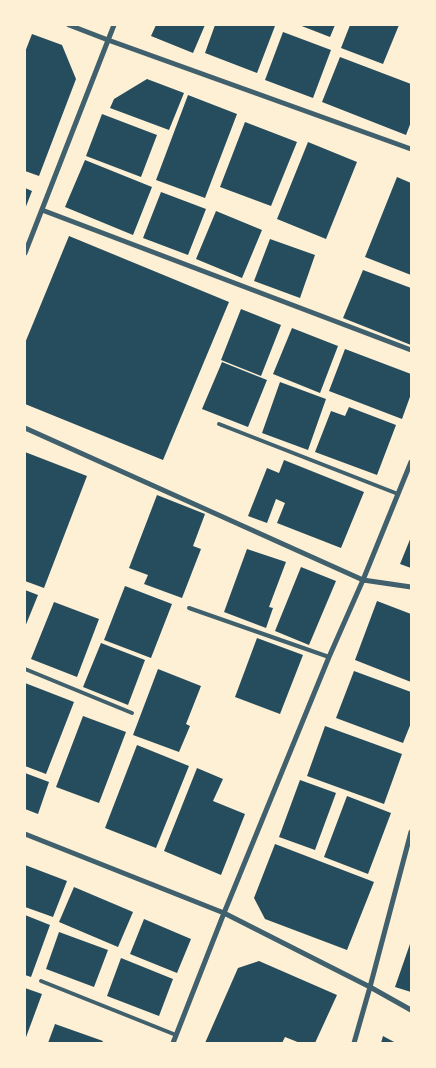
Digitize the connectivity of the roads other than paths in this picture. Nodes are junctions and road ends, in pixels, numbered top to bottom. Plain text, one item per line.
1 (69, 25) edge
2 (114, 25) edge
3 (108, 40) junction
4 (411, 149) edge
5 (42, 210) junction
6 (25, 253) edge
7 (411, 350) edge
8 (219, 424) dead end
9 (25, 428) edge
10 (411, 462) edge
11 (398, 494) junction
12 (363, 580) junction
13 (411, 587) edge
14 (188, 608) dead end
15 (329, 657) junction
16 (25, 669) edge
17 (132, 713) dead end
18 (411, 832) edge
19 (25, 834) edge
20 (224, 913) junction
21 (41, 981) dead end
22 (370, 987) junction
23 (411, 1010) edge
24 (176, 1035) junction
25 (173, 1043) edge
26 (354, 1043) edge

1 - 3 street
2 - 3 street
3 - 4 street
3 - 5 street
5 - 6 street
5 - 7 street
8 - 11 lane
9 - 12 street
10 - 11 street
11 - 12 street
12 - 13 street
12 - 15 street
14 - 15 lane
15 - 20 street
16 - 17 lane
18 - 22 street
19 - 20 street
20 - 22 street
20 - 24 street
21 - 24 lane
22 - 23 street
22 - 26 street
24 - 25 street

